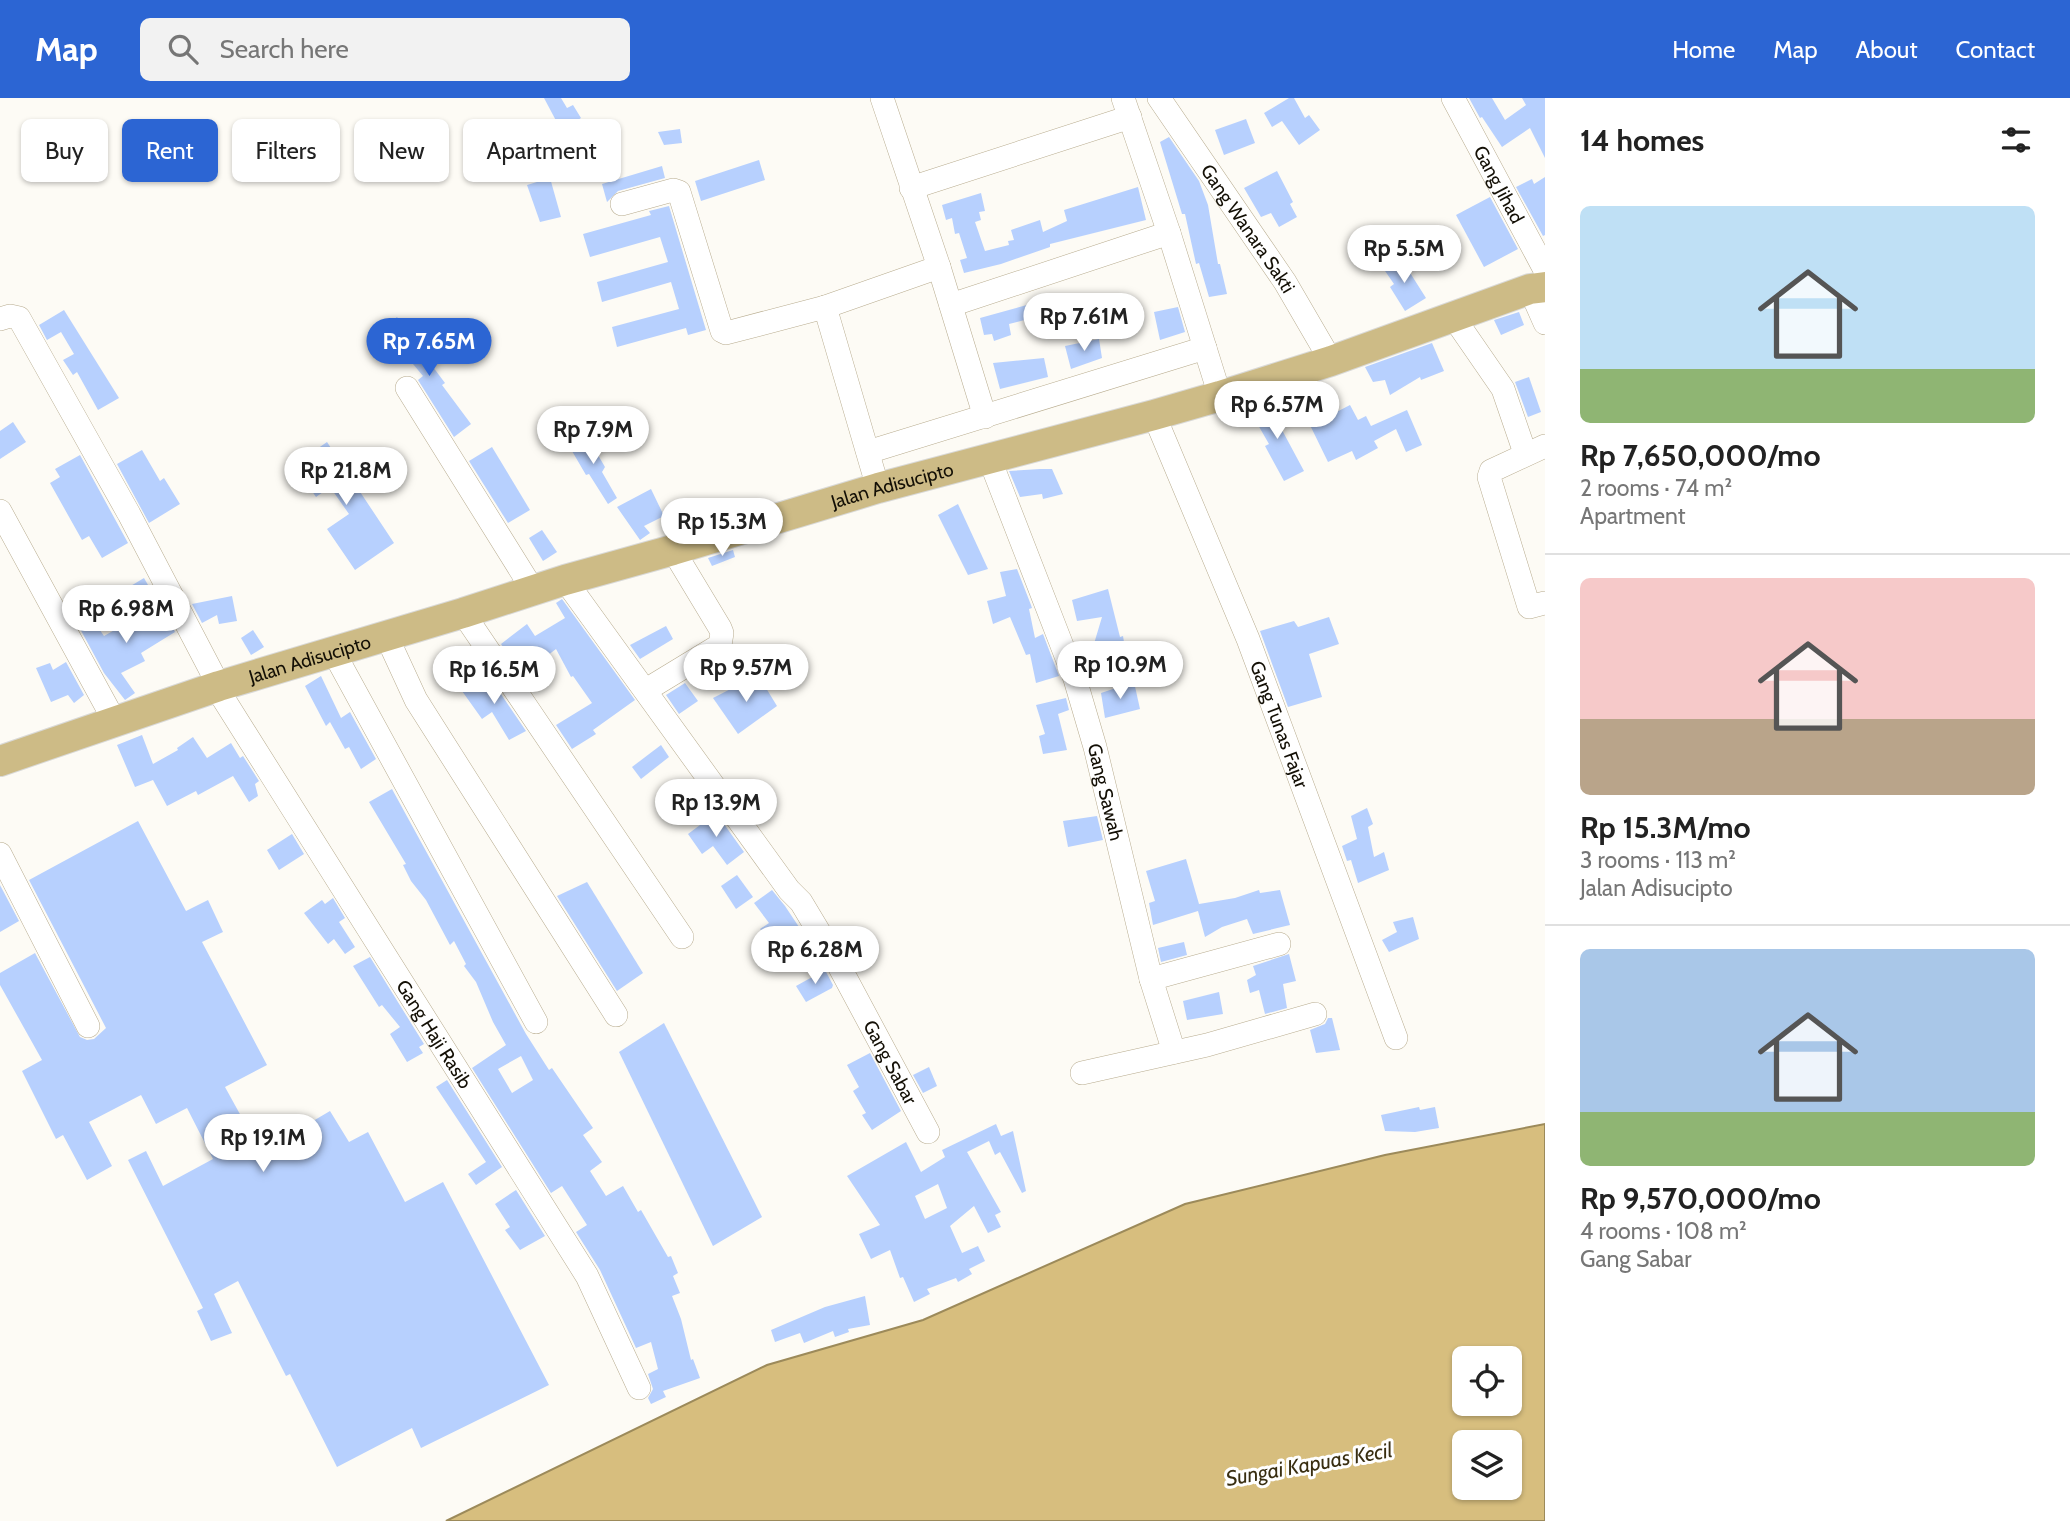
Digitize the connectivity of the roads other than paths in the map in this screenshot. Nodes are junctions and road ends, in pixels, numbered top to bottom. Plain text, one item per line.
1 (882, 98) edge
2 (1159, 98) edge
3 (1453, 98) edge
4 (1126, 107) edge
5 (911, 188) junction
6 (622, 204) dead end
7 (1169, 233) junction
8 (939, 267) junction
9 (1540, 282) edge
10 (951, 305) junction
11 (825, 307) junction
12 (1454, 317) junction
13 (0, 319) edge
14 (1545, 323) edge
15 (1205, 348) junction
16 (1331, 361) junction
17 (407, 388) dead end
18 (1220, 396) junction
19 (1154, 415) junction
20 (985, 417) junction
21 (1535, 449) edge
22 (868, 452) junction
23 (990, 460) junction
24 (878, 488) junction
25 (0, 511) edge
26 (673, 550) junction
27 (565, 580) junction
28 (533, 590) junction
29 (1545, 603) edge
30 (463, 614) junction
31 (386, 635) junction
32 (333, 651) junction
33 (218, 687) junction
34 (646, 690) junction
35 (115, 722) junction
36 (0, 761) edge
37 (0, 854) edge
38 (682, 937) dead end
39 (1279, 944) dead end
40 (1151, 979) junction
41 (1315, 1014) dead end
42 (616, 1015) dead end
43 (536, 1022) dead end
44 (88, 1026) dead end
45 (1396, 1038) dead end
46 (1174, 1052) junction
47 (1082, 1073) dead end
48 (928, 1132) dead end
49 (639, 1388) dead end

1 - 5 street
2 - 16 street, Gang Wanara Sakti
3 - 9 street, Gang Jihad
4 - 5 street
4 - 7 street
5 - 8 street
6 - 11 street
7 - 10 street
7 - 15 street
8 - 10 street
8 - 11 street
9 - 12 main road, Jalan Adisucipto
9 - 14 street, Gang Jihad
10 - 20 street
11 - 22 street
12 - 16 main road, Jalan Adisucipto
12 - 21 street
13 - 33 street, Gang Haji Rasib
15 - 18 street
15 - 20 street
16 - 18 main road, Jalan Adisucipto
17 - 28 street
18 - 19 main road, Jalan Adisucipto
19 - 23 main road, Jalan Adisucipto
19 - 45 street, Gang Tunas Fajar
20 - 22 street
21 - 29 street
22 - 24 street
23 - 24 main road, Jalan Adisucipto
23 - 40 street, Gang Sawah
24 - 26 main road, Jalan Adisucipto
25 - 35 street
26 - 27 main road, Jalan Adisucipto
26 - 34 street
27 - 28 main road, Jalan Adisucipto
27 - 34 street, Gang Sabar
28 - 30 main road, Jalan Adisucipto
30 - 31 main road, Jalan Adisucipto
30 - 38 street
31 - 32 main road, Jalan Adisucipto
31 - 42 street
32 - 33 main road, Jalan Adisucipto
32 - 43 street
33 - 35 main road, Jalan Adisucipto
33 - 49 street, Gang Haji Rasib
34 - 48 street, Gang Sabar
35 - 36 main road, Jalan Adisucipto
37 - 44 street
39 - 40 street
40 - 46 street, Gang Sawah
41 - 46 street
46 - 47 street

